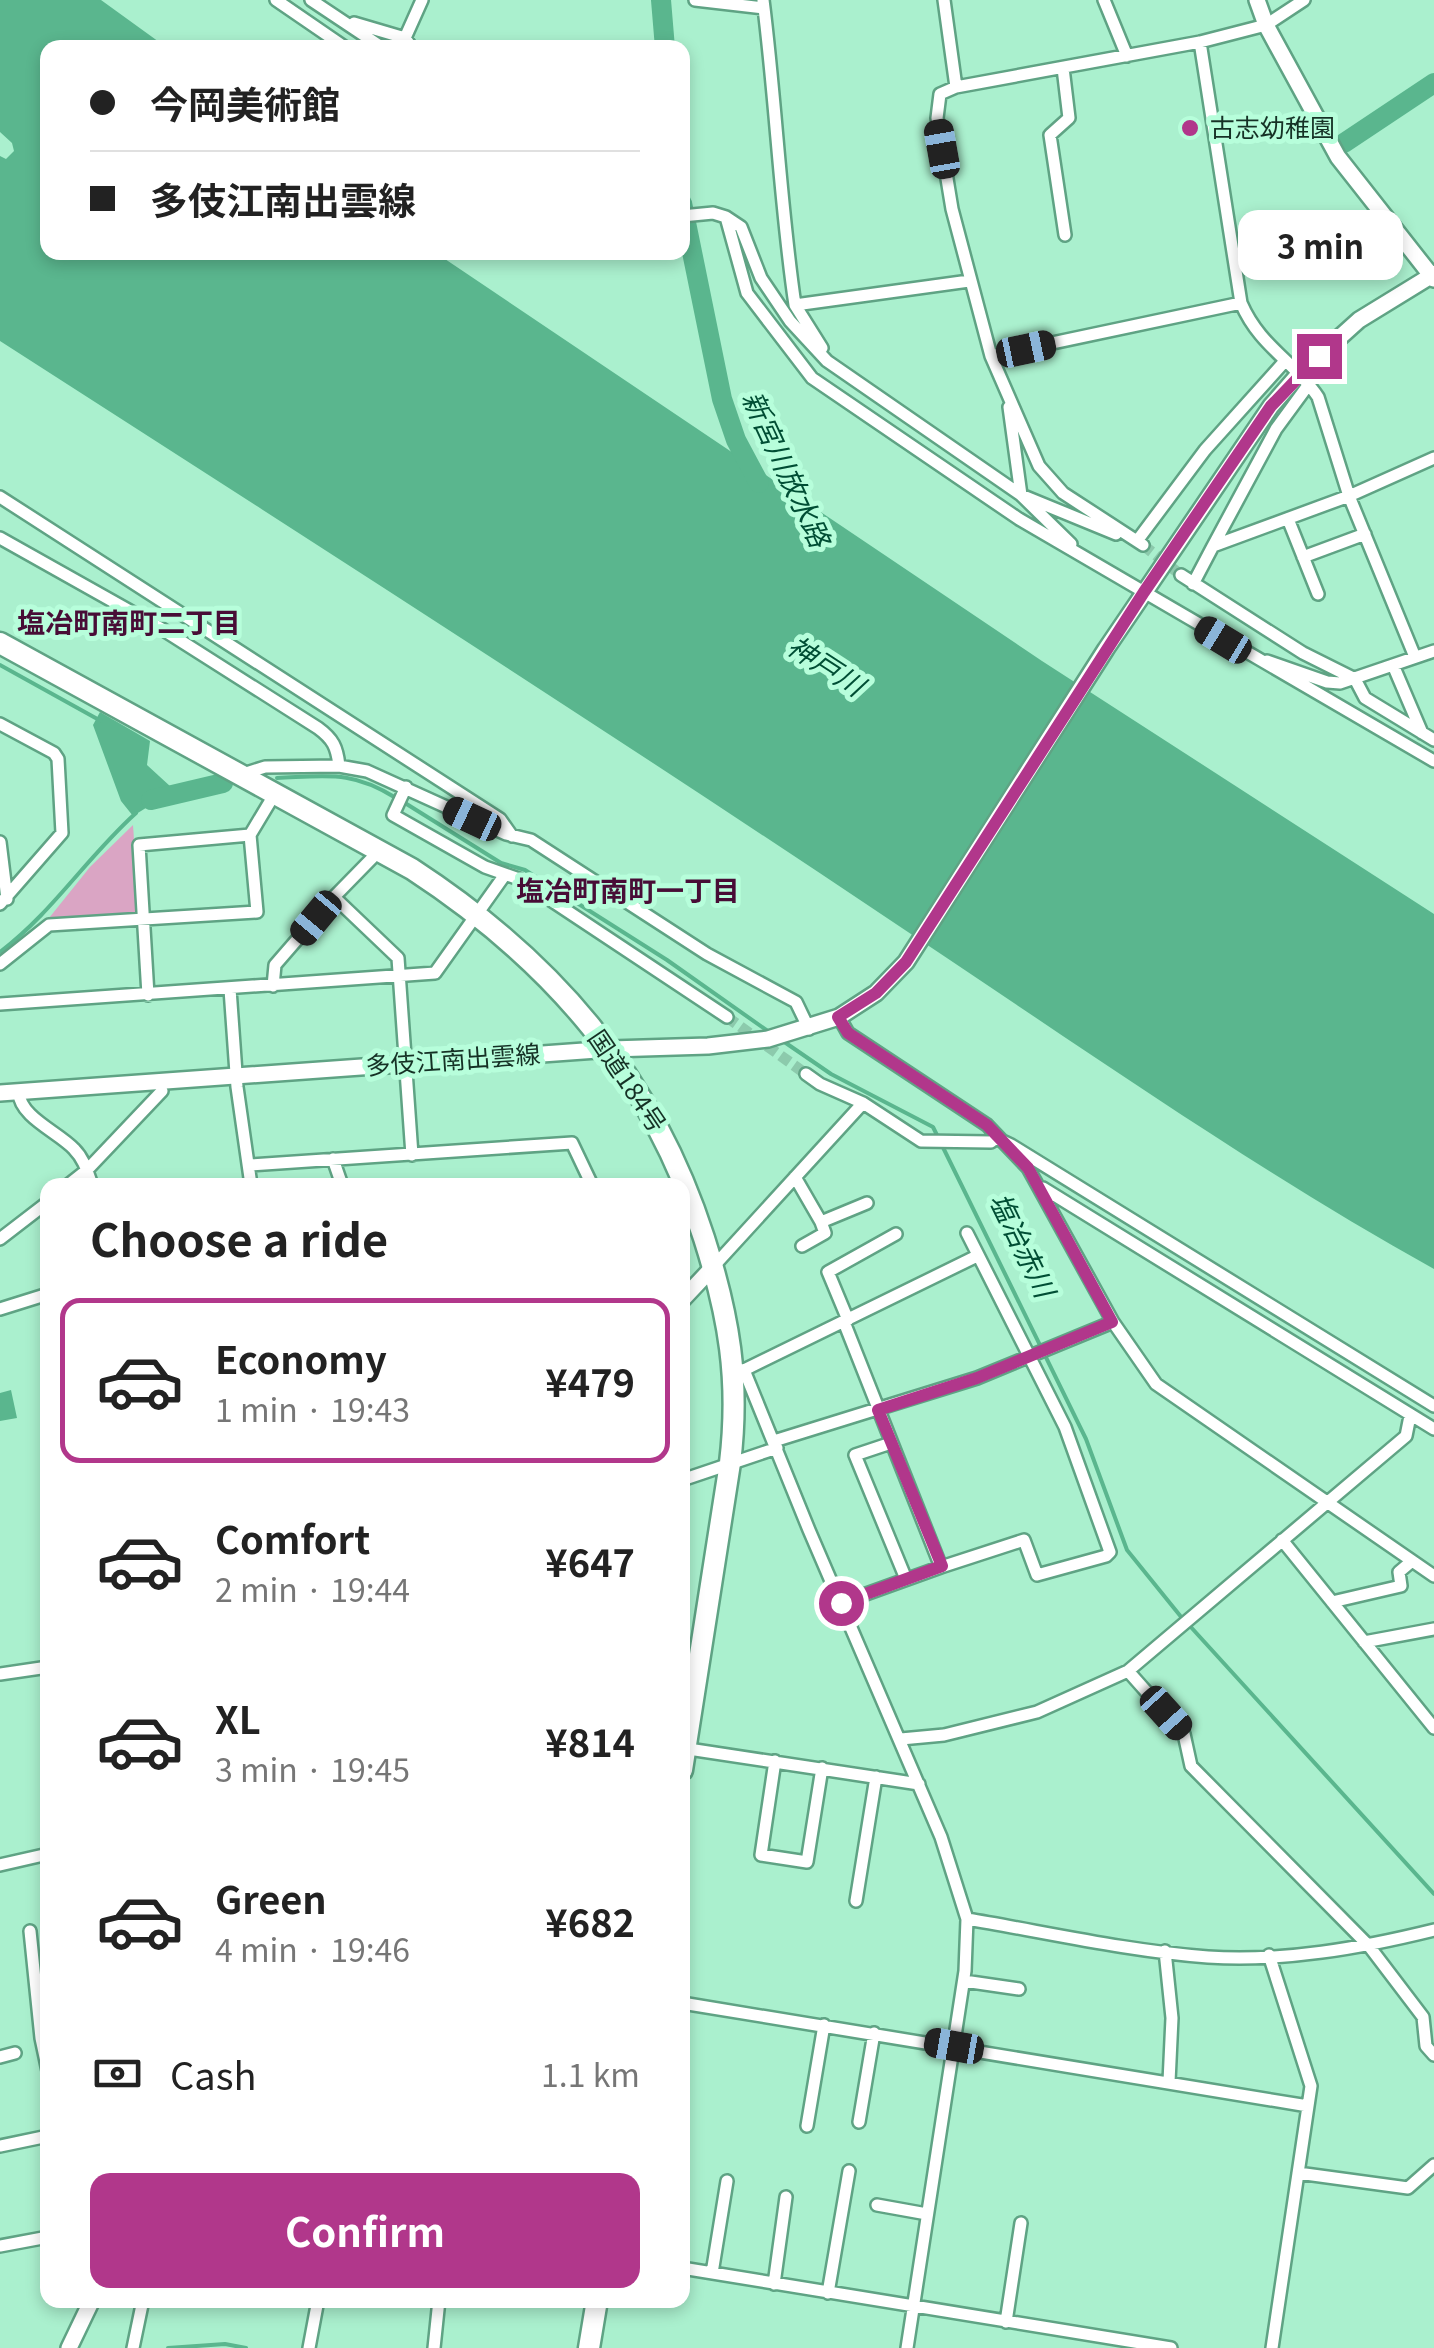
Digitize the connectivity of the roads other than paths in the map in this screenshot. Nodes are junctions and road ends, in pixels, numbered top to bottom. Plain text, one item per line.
1 (276, 0) edge
2 (311, 0) edge
3 (422, 0) edge
4 (695, 0) edge
5 (944, 0) edge
6 (1104, 0) edge
7 (1257, 0) edge
8 (1304, 0) edge
9 (763, 4) edge
10 (340, 19) junction
11 (1266, 25) junction
12 (334, 40) edge
13 (371, 40) edge
14 (400, 40) edge
15 (409, 40) edge
16 (1200, 42) junction
17 (1127, 56) junction
18 (1063, 68) junction
19 (956, 87) junction
20 (690, 215) edge
21 (726, 216) junction
22 (1064, 235) dead end
23 (1433, 276) edge
24 (969, 281) junction
25 (1241, 303) junction
26 (795, 305) junction
27 (991, 356) junction
28 (826, 361) junction
29 (1285, 361) junction
30 (1304, 379) junction
31 (1007, 391) junction
32 (1434, 458) edge
33 (1021, 495) junction
34 (0, 496) edge
35 (1349, 496) junction
36 (1288, 518) junction
37 (1364, 534) junction
38 (0, 538) edge
39 (1138, 541) junction
40 (1213, 546) junction
41 (1303, 557) junction
42 (1088, 560) junction
43 (1181, 575) tunnel mouth
44 (1194, 584) junction
45 (1144, 592) junction
46 (1318, 594) dead end
47 (0, 644) edge
48 (1434, 651) edge
49 (1249, 656) junction
50 (1415, 657) junction
51 (1393, 665) junction
52 (1354, 680) junction
53 (0, 724) edge
54 (1428, 737) edge
55 (1434, 761) edge
56 (339, 766) junction
57 (240, 776) junction
58 (274, 795) junction
59 (401, 797) junction
60 (250, 835) junction
61 (512, 836) junction
62 (0, 842) edge
63 (379, 851) junction
64 (504, 876) junction
65 (334, 897) junction
66 (3, 902) edge
67 (478, 914) junction
68 (144, 919) junction
69 (0, 964) edge
70 (400, 977) junction
71 (274, 986) junction
72 (230, 989) junction
73 (148, 995) junction
74 (0, 1004) edge
75 (727, 1017) tunnel mouth
76 (838, 1017) junction
77 (809, 1028) junction
78 (611, 1048) junction
79 (405, 1064) junction
80 (806, 1074) tunnel mouth
81 (237, 1075) junction
82 (162, 1092) dead end
83 (0, 1093) edge
84 (18, 1093) junction
85 (863, 1103) junction
86 (996, 1138) junction
87 (412, 1154) junction
88 (333, 1159) junction
89 (249, 1164) junction
90 (87, 1170) junction
91 (795, 1177) junction
92 (77, 1178) edge
93 (90, 1178) edge
94 (250, 1178) edge
95 (340, 1178) edge
96 (589, 1178) edge
97 (683, 1178) edge
98 (1039, 1186) junction
99 (690, 1196) edge
100 (868, 1203) dead end
101 (40, 1208) edge
102 (821, 1222) junction
103 (896, 1234) dead end
104 (967, 1234) dead end
105 (0, 1239) edge
106 (802, 1246) dead end
107 (978, 1256) junction
108 (713, 1268) junction
109 (690, 1292) edge
110 (40, 1296) edge
111 (0, 1309) edge
112 (846, 1321) junction
113 (1112, 1322) junction
114 (1030, 1356) junction
115 (740, 1370) junction
116 (1434, 1406) edge
117 (878, 1410) junction
118 (1410, 1416) junction
119 (1434, 1429) edge
120 (891, 1443) junction
121 (776, 1444) junction
122 (730, 1463) junction
123 (690, 1477) edge
124 (1326, 1502) junction
125 (1282, 1540) junction
126 (1412, 1561) junction
127 (942, 1566) junction
128 (1434, 1576) edge
129 (906, 1579) junction
130 (1332, 1602) junction
131 (841, 1603) junction
132 (1434, 1629) edge
133 (1364, 1642) junction
134 (40, 1668) edge
135 (1128, 1671) junction
136 (0, 1674) edge
137 (690, 1711) edge
138 (1434, 1728) edge
139 (901, 1739) junction
140 (690, 1749) edge
141 (775, 1762) junction
142 (822, 1768) junction
143 (876, 1776) junction
144 (919, 1784) junction
145 (40, 1856) edge
146 (0, 1865) edge
147 (856, 1901) dead end
148 (966, 1919) junction
149 (30, 1930) dead end
150 (1434, 1930) edge
151 (1369, 1946) junction
152 (1164, 1951) junction
153 (1269, 1955) junction
154 (964, 1980) junction
155 (1018, 1989) dead end
156 (690, 2004) edge
157 (824, 2025) junction
158 (874, 2033) junction
159 (40, 2038) edge
160 (954, 2046) junction
161 (15, 2052) dead end
162 (1434, 2055) edge
163 (0, 2057) edge
164 (1169, 2082) junction
165 (1308, 2106) junction
166 (860, 2122) dead end
167 (807, 2126) dead end
168 (40, 2138) edge
169 (0, 2146) edge
170 (1434, 2165) edge
171 (849, 2172) dead end
172 (1298, 2173) junction
173 (727, 2181) dead end
174 (786, 2197) dead end
175 (877, 2205) dead end
176 (927, 2214) junction
177 (1021, 2224) dead end
178 (40, 2238) edge
179 (0, 2246) edge
180 (690, 2269) edge
181 (712, 2273) junction
182 (774, 2284) junction
183 (828, 2293) junction
184 (88, 2308) edge
185 (142, 2308) edge
186 (316, 2308) edge
187 (439, 2308) edge
188 (596, 2308) edge
189 (912, 2308) junction
190 (1006, 2322) junction
191 (1124, 2344) edge
192 (68, 2348) edge
193 (134, 2348) edge
194 (309, 2348) edge
195 (434, 2348) edge
196 (589, 2348) edge
197 (906, 2348) edge
198 (1171, 2348) edge
199 (1272, 2348) edge

1 - 12 street
2 - 10 street
3 - 15 street
4 - 9 street
5 - 19 street
6 - 17 street
7 - 11 main road
8 - 11 street
9 - 26 street
10 - 13 street
10 - 14 street
11 - 16 street
11 - 23 main road
16 - 17 street
16 - 25 street
17 - 18 street
18 - 19 street
18 - 22 street
19 - 24 street
20 - 21 street
21 - 28 street
21 - 42 street
23 - 30 main road, 多伎江南出雲線
24 - 26 street
24 - 27 street
25 - 27 street
25 - 29 street
26 - 28 street
27 - 31 street
28 - 33 street
29 - 30 street
29 - 39 street
30 - 35 street
30 - 40 street
30 - 45 main road, 多伎江南出雲線
31 - 33 street
31 - 39 street
32 - 35 street
33 - 39 street
33 - 42 street
34 - 61 street
35 - 36 street
35 - 37 street
36 - 40 street
36 - 41 street
37 - 41 street
37 - 50 street
38 - 56 street
40 - 44 street
41 - 46 street
42 - 45 street
43 - 44 street
44 - 52 street
45 - 49 street
45 - 76 main road, 多伎江南出雲線
47 - 57 highway, 国道184号
48 - 50 street
49 - 52 street
49 - 55 street
50 - 51 street
51 - 52 street
51 - 54 street
52 - 54 street
53 - 66 street
56 - 57 street
56 - 59 street
57 - 58 highway, 国道184号
58 - 60 street
58 - 63 highway, 国道184号
59 - 61 street
59 - 64 street
60 - 68 street
60 - 68 street
61 - 77 street
62 - 66 street
63 - 65 street
63 - 67 highway, 国道184号
64 - 67 street
64 - 75 street
65 - 70 street
65 - 71 street
67 - 70 street
67 - 78 highway, 国道184号
68 - 69 street
68 - 73 street
70 - 71 street
70 - 79 street
71 - 72 street
72 - 73 street
72 - 81 street
73 - 74 street
76 - 77 main road, 多伎江南出雲線
76 - 86 street
77 - 78 main road, 多伎江南出雲線
78 - 79 main road, 多伎江南出雲線
78 - 97 highway, 国道184号
79 - 81 main road, 多伎江南出雲線
79 - 87 street
80 - 85 street
81 - 84 main road, 多伎江南出雲線
81 - 89 street
82 - 90 street
83 - 84 main road, 多伎江南出雲線
84 - 90 street
85 - 86 street
85 - 91 street
86 - 98 street
86 - 116 street
87 - 88 street
87 - 96 street
88 - 89 street
88 - 95 street
89 - 94 street
90 - 92 street
90 - 93 street
91 - 102 street
91 - 108 street
98 - 113 street
98 - 118 street
99 - 108 highway, 国道184号
100 - 102 street
101 - 105 street
102 - 106 street
103 - 112 street
104 - 107 street
107 - 112 street
107 - 114 street
108 - 109 main road
108 - 115 highway, 国道184号
110 - 111 street
112 - 115 street
112 - 117 street
113 - 114 street
113 - 124 street
114 - 117 street
114 - 127 street
115 - 121 street
115 - 122 highway, 国道184号
117 - 120 street
117 - 121 street
118 - 119 street
118 - 124 street
120 - 127 street
120 - 129 street
121 - 122 street
121 - 131 street
122 - 123 street
122 - 137 highway, 国道184号
124 - 125 street
124 - 126 street
125 - 130 street
125 - 135 street
126 - 128 street
126 - 130 street
127 - 129 street
129 - 131 street
130 - 133 street
131 - 139 street
132 - 133 street
133 - 138 street
134 - 136 street
135 - 139 street
135 - 151 street
139 - 144 street
140 - 141 street
141 - 142 street
141 - 142 street
142 - 143 street
143 - 144 street
143 - 147 street
144 - 148 street
145 - 146 street
148 - 152 street
148 - 154 street
149 - 159 street
150 - 151 street
151 - 153 street
151 - 162 street
152 - 153 street
152 - 164 street
153 - 165 street
154 - 155 street
154 - 160 street
156 - 157 street
157 - 158 street
157 - 167 street
158 - 160 street
158 - 166 street
160 - 164 street
160 - 176 street
161 - 163 street
164 - 165 street
165 - 172 street
168 - 169 street
170 - 172 street
171 - 183 street
172 - 199 street
173 - 181 street
174 - 182 street
175 - 176 street
176 - 189 street
177 - 190 street
178 - 179 street
180 - 181 street
181 - 182 street
182 - 183 street
183 - 189 street
184 - 192 main road
185 - 193 street
186 - 194 street
187 - 195 street
188 - 196 highway
189 - 190 street
189 - 197 street
190 - 191 street
191 - 198 street

